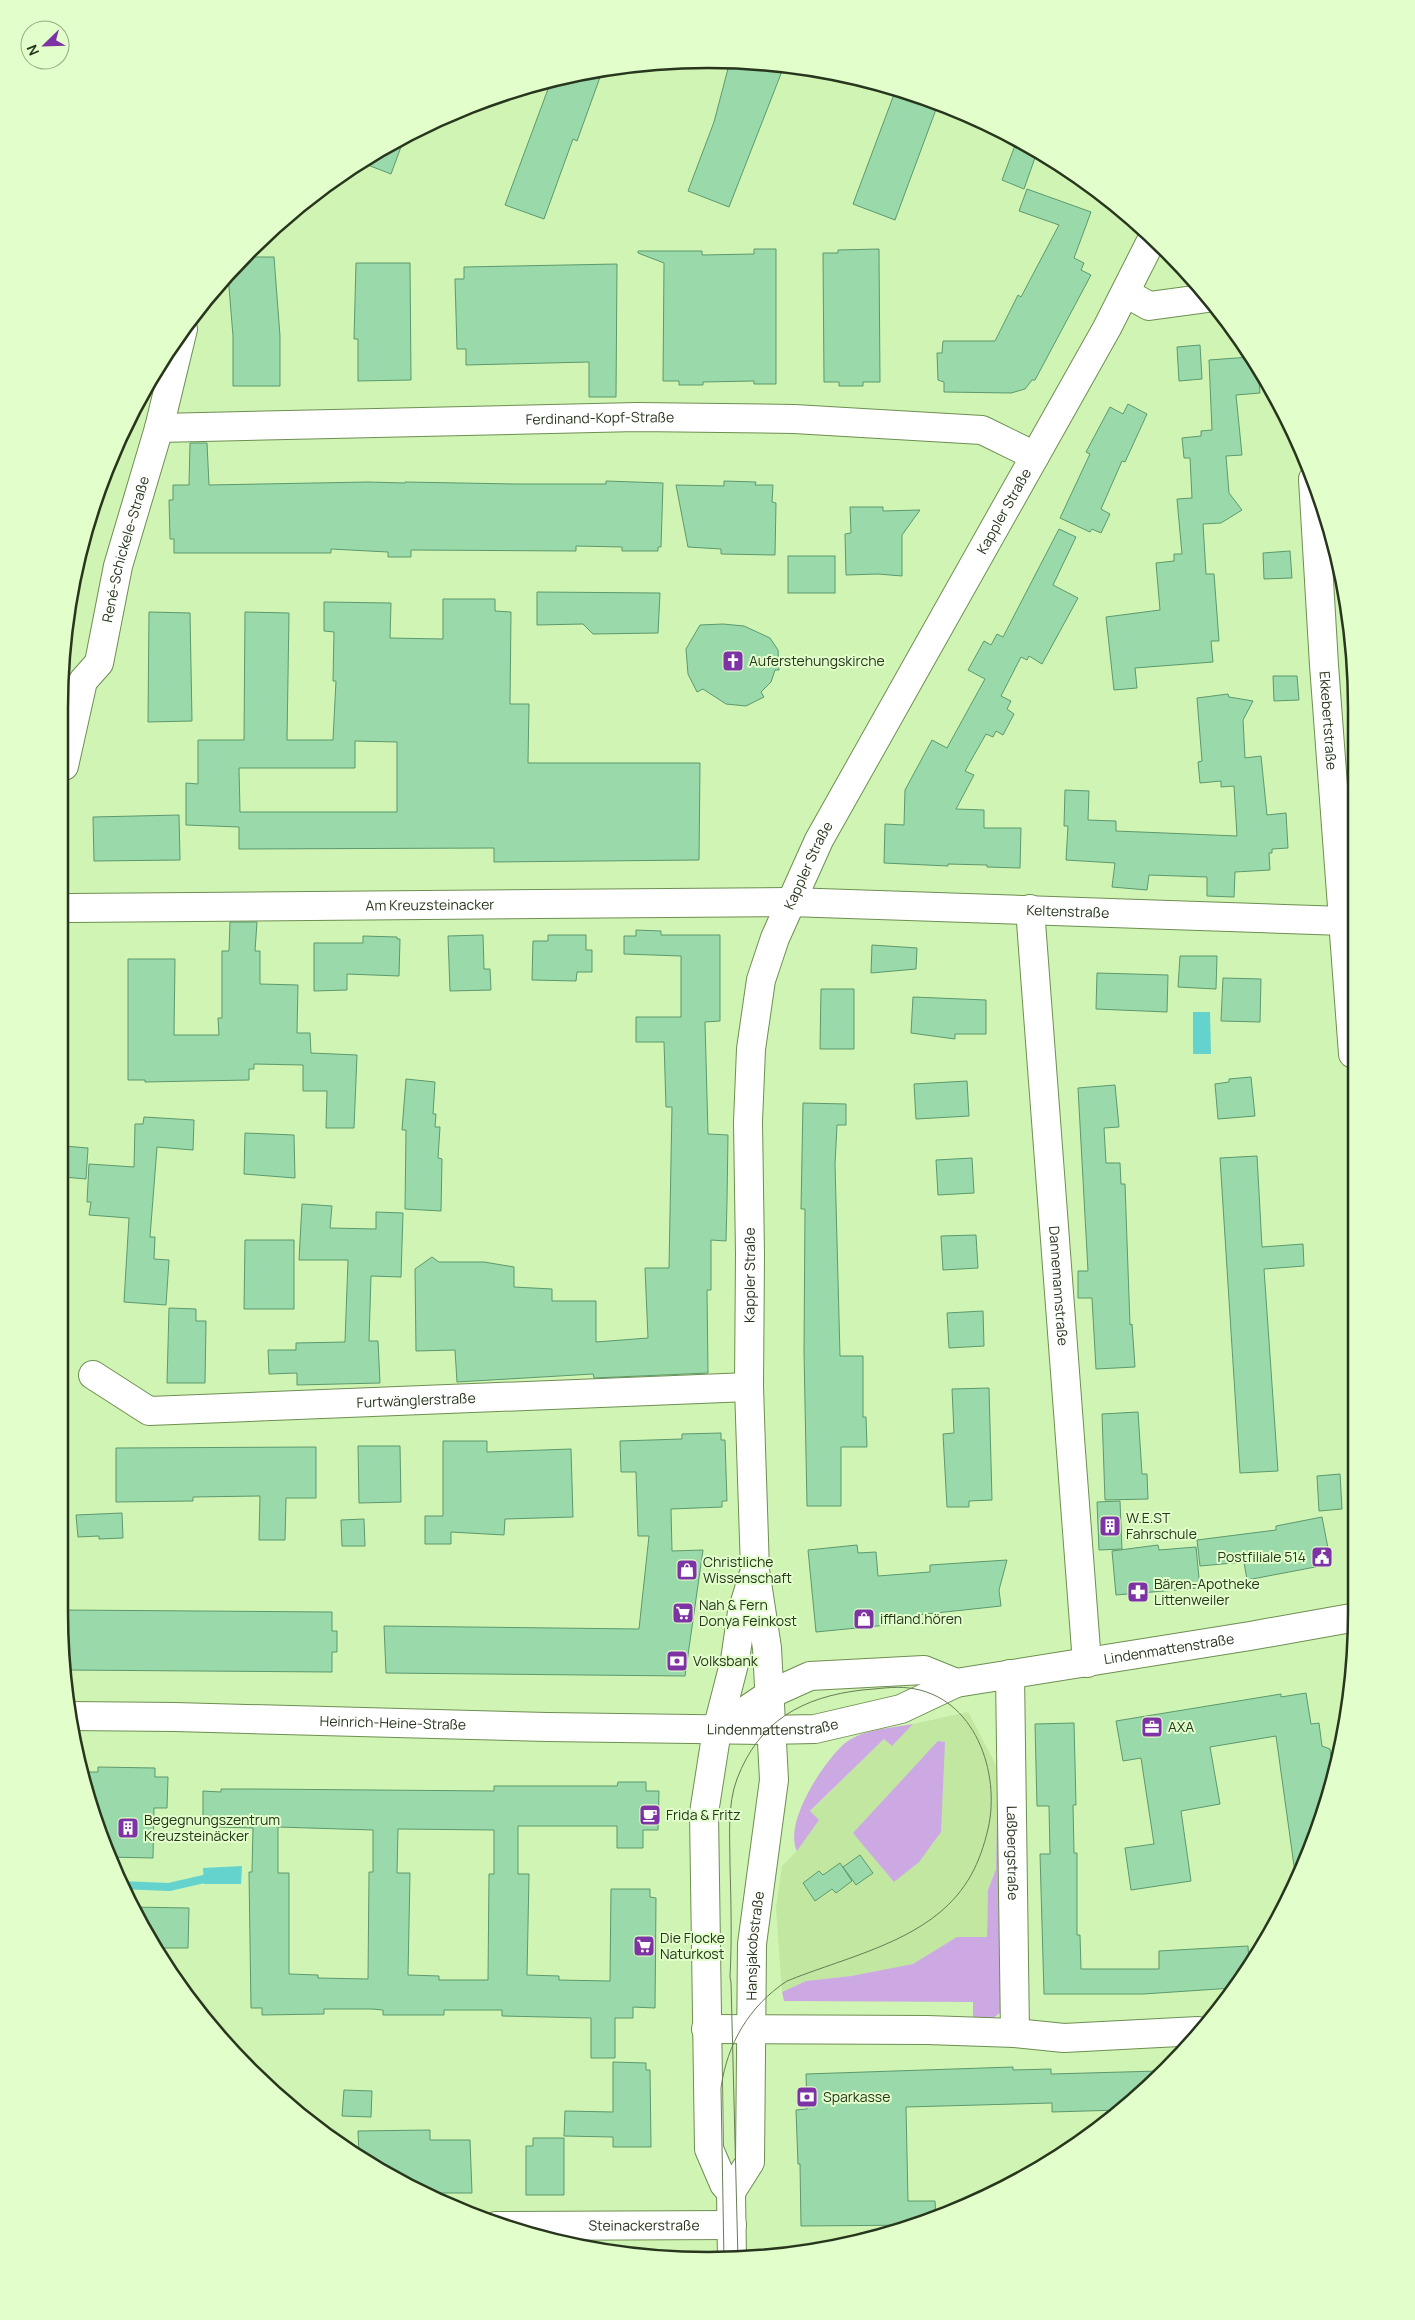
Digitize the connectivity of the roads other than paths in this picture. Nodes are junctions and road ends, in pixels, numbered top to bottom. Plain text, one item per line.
1 (1149, 245) edge
2 (1126, 293) junction
3 (1200, 299) edge
4 (179, 347) edge
5 (159, 428) junction
6 (1035, 456) junction
7 (1314, 503) edge
8 (68, 749) edge
9 (790, 902) junction
10 (70, 908) dead end
11 (1030, 909) junction
12 (1344, 921) junction
13 (1348, 980) edge
14 (93, 1375) dead end
15 (749, 1387) junction
16 (755, 1570) junction
17 (1348, 1619) edge
18 (1087, 1663) junction
19 (1010, 1674) junction
20 (956, 1683) junction
21 (770, 1694) junction
22 (76, 1716) edge
23 (717, 1730) junction
24 (772, 1730) junction
25 (706, 2029) junction
26 (750, 2030) junction
27 (1191, 2031) edge
28 (1016, 2032) junction
29 (731, 2192) junction
30 (732, 2225) junction
31 (525, 2226) edge
32 (732, 2251) edge

1 - 2 street, Kappler Straße
2 - 3 street
2 - 6 street, Kappler Straße
4 - 5 street, René-Schickele-Straße
5 - 6 street, Ferdinand-Kopf-Straße
5 - 8 street, René-Schickele-Straße
6 - 9 street, Kappler Straße
7 - 12 street, Ekkebertstraße
9 - 10 street, Am Kreuzsteinacker
9 - 11 street, Keltenstraße
9 - 15 street, Kappler Straße
11 - 12 street, Keltenstraße
11 - 18 street, Dannemannstraße
12 - 13 street, Ekkebertstraße
14 - 15 street, Furtwänglerstraße
15 - 16 street, Kappler Straße
16 - 21 street, Kappler Straße
16 - 23 street, Kappler Straße
17 - 18 street, Lindenmattenstraße
18 - 19 street, Lindenmattenstraße
19 - 20 street, Lindenmattenstraße
19 - 28 street, Laßbergstraße
20 - 21 street, Lindenmattenstraße
20 - 24 street, Lindenmattenstraße
21 - 23 street, Lindenmattenstraße
21 - 24 street, Hansjakobstraße
22 - 23 street, Heinrich-Heine-Straße
23 - 24 street, Lindenmattenstraße
23 - 25 street
24 - 26 street, Hansjakobstraße
25 - 26 street
25 - 29 street
26 - 28 street
26 - 29 street, Hansjakobstraße
27 - 28 street
29 - 30 street
30 - 31 street, Steinackerstraße
30 - 32 street

